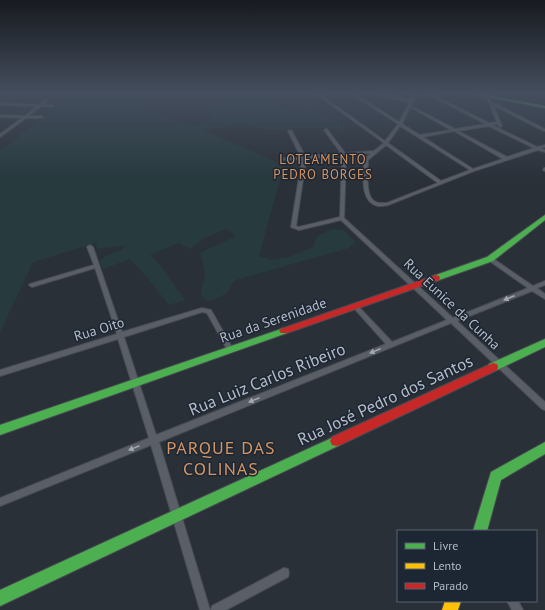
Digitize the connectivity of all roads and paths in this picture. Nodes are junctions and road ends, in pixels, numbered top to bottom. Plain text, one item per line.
1 (20, 121) edge
2 (355, 121) edge
3 (396, 121) edge
4 (439, 121) edge
5 (483, 121) edge
6 (530, 121) edge
7 (498, 123) joint
8 (400, 124) junction
9 (488, 124) junction
10 (0, 129) edge
11 (9, 130) junction
12 (326, 130) dead end
13 (455, 130) junction
14 (545, 130) edge
15 (290, 131) dead end
16 (502, 132) junction
17 (0, 136) edge
18 (420, 136) junction
19 (385, 144) junction
20 (545, 146) edge
21 (539, 149) junction
22 (545, 151) edge
23 (374, 152) junction
24 (344, 155) junction
25 (304, 158) junction
26 (285, 159) dead end
27 (507, 159) junction
28 (472, 170) junction
29 (441, 183) junction
30 (545, 217) edge
31 (342, 218) junction
32 (90, 247) dead end
33 (490, 259) junction
34 (96, 266) junction
35 (545, 283) edge
36 (32, 285) dead end
37 (413, 285) junction
38 (533, 288) junction
39 (545, 297) edge
40 (355, 306) junction
41 (453, 320) junction
42 (120, 335) junction
43 (545, 343) edge
44 (391, 345) junction
45 (230, 349) junction
46 (499, 364) junction
47 (0, 373) edge
48 (136, 382) junction
49 (545, 407) edge
50 (0, 430) edge
51 (154, 440) junction
52 (545, 448) edge
53 (0, 502) edge
54 (177, 514) junction
55 (480, 530) edge
56 (284, 573) dead end
57 (0, 598) edge
58 (205, 610) edge
59 (216, 610) edge

1 - 11 street
2 - 19 street
3 - 8 street
4 - 13 street
5 - 9 street
6 - 14 street
7 - 9 street
7 - 16 street
8 - 18 street
8 - 19 street
9 - 13 street
9 - 16 street
10 - 11 street
11 - 17 street
12 - 24 street
13 - 18 street
13 - 27 street
15 - 25 street
16 - 21 street
18 - 28 street
19 - 23 street
19 - 29 street
20 - 21 street
21 - 22 street
21 - 27 street
23 - 24 street
23 - 29 street
24 - 25 street
24 - 31 street
25 - 26 street
25 - 31 street
27 - 28 street
28 - 29 street
30 - 33 street, Rua da Serenidade
31 - 37 street, Rua Eunice da Cunha
32 - 34 street
33 - 37 street, Rua da Serenidade
33 - 38 street
34 - 36 street
34 - 42 street
35 - 38 street, Rua Luiz Carlos Ribeiro
37 - 40 street, Rua da Serenidade
37 - 41 street, Rua Eunice da Cunha
38 - 39 street
38 -> 41 street, Rua Luiz Carlos Ribeiro
40 - 44 street
40 - 45 street, Rua da Serenidade
41 - 44 street, Rua Luiz Carlos Ribeiro
41 - 46 street, Rua Eunice da Cunha
42 - 45 street, Rua Oito
42 - 47 street, Rua Oito
42 - 48 street
43 - 46 street, Rua José Pedro dos Santos
44 -> 51 street, Rua Luiz Carlos Ribeiro
45 - 48 street, Rua da Serenidade
46 - 49 street, Rua Eunice da Cunha
46 - 54 street, Rua José Pedro dos Santos
48 - 50 street, Rua da Serenidade
48 - 51 street
51 -> 53 street, Rua Luiz Carlos Ribeiro
51 - 54 street
52 - 55 street
54 - 57 street, Rua José Pedro dos Santos
54 - 58 street
56 - 59 street

